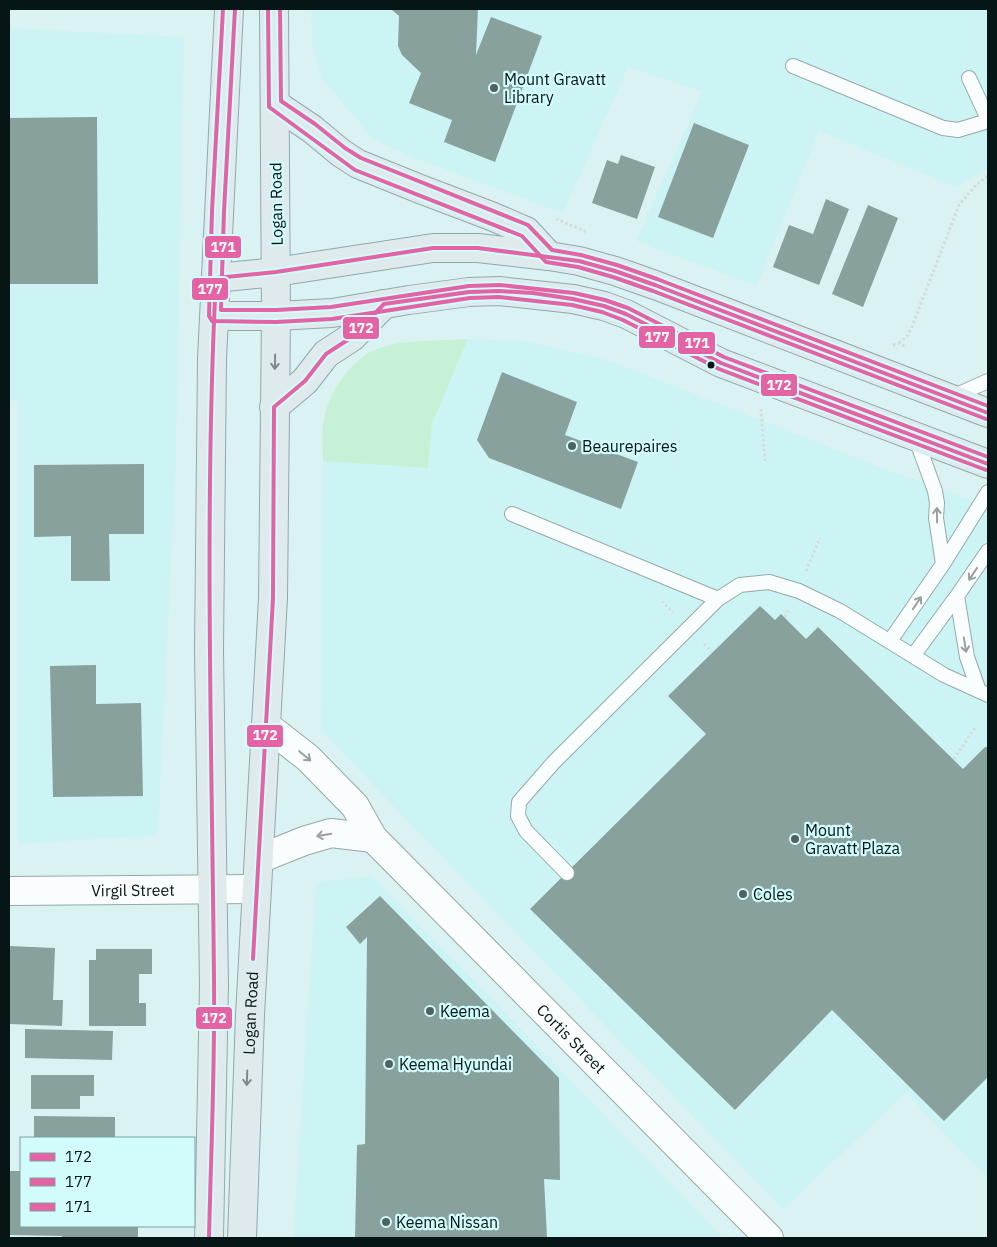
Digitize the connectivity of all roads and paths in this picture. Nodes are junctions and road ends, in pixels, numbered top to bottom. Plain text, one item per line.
1 (229, 9) edge
2 (274, 9) edge
3 (793, 66) dead end
4 (969, 78) dead end
5 (275, 104) junction
6 (988, 120) edge
7 (988, 176) edge
8 (549, 256) junction
9 (276, 272) junction
10 (216, 278) junction
11 (384, 304) junction
12 (215, 316) junction
13 (276, 316) junction
14 (899, 343) dead end
15 (759, 378) junction
16 (988, 381) edge
17 (950, 398) junction
18 (274, 407) junction
19 (988, 413) edge
20 (914, 435) junction
21 (765, 461) dead end
22 (988, 464) edge
23 (988, 492) edge
24 (512, 514) dead end
25 (820, 538) dead end
26 (988, 551) edge
27 (943, 564) junction
28 (798, 590) junction
29 (957, 596) junction
30 (718, 599) junction
31 (890, 641) junction
32 (913, 656) junction
33 (984, 693) edge
34 (267, 726) junction
35 (975, 728) dead end
36 (954, 759) dead end
37 (373, 838) junction
38 (259, 860) junction
39 (567, 873) dead end
40 (256, 889) junction
41 (213, 890) junction
42 (9, 891) edge
43 (209, 1238) edge
44 (242, 1238) edge
45 (769, 1238) edge

1 - 10 main road
2 - 5 main road, Logan Road
3 - 6 lane
4 - 6 lane
5 - 8 main road
5 - 9 main road, Logan Road
7 - 14 path
8 - 9 main road
8 - 17 main road
9 - 10 main road
9 - 13 main road, Logan Road
10 - 12 main road
11 - 13 main road
11 - 15 main road
11 - 18 main road
12 - 13 main road
12 - 41 main road
13 -> 18 main road, Logan Road
15 - 20 main road
15 - 21 path
16 - 17 lane
17 - 19 main road
18 - 34 main road, Logan Road
20 - 22 main road
27 -> 20 lane
23 - 27 lane
24 - 30 lane
25 - 28 path
26 -> 29 lane
31 -> 27 lane
28 - 30 lane
28 - 31 lane
29 - 32 lane
29 -> 33 lane
30 - 39 lane
31 - 32 lane
32 - 33 lane
34 -> 37 street, Cortis Street
34 - 38 main road, Logan Road
35 - 36 path
37 -> 38 street
37 - 45 street, Cortis Street
38 - 40 main road, Logan Road
40 - 41 street, Virgil Street
40 -> 44 main road, Logan Road
41 - 42 street, Virgil Street
41 - 43 main road

